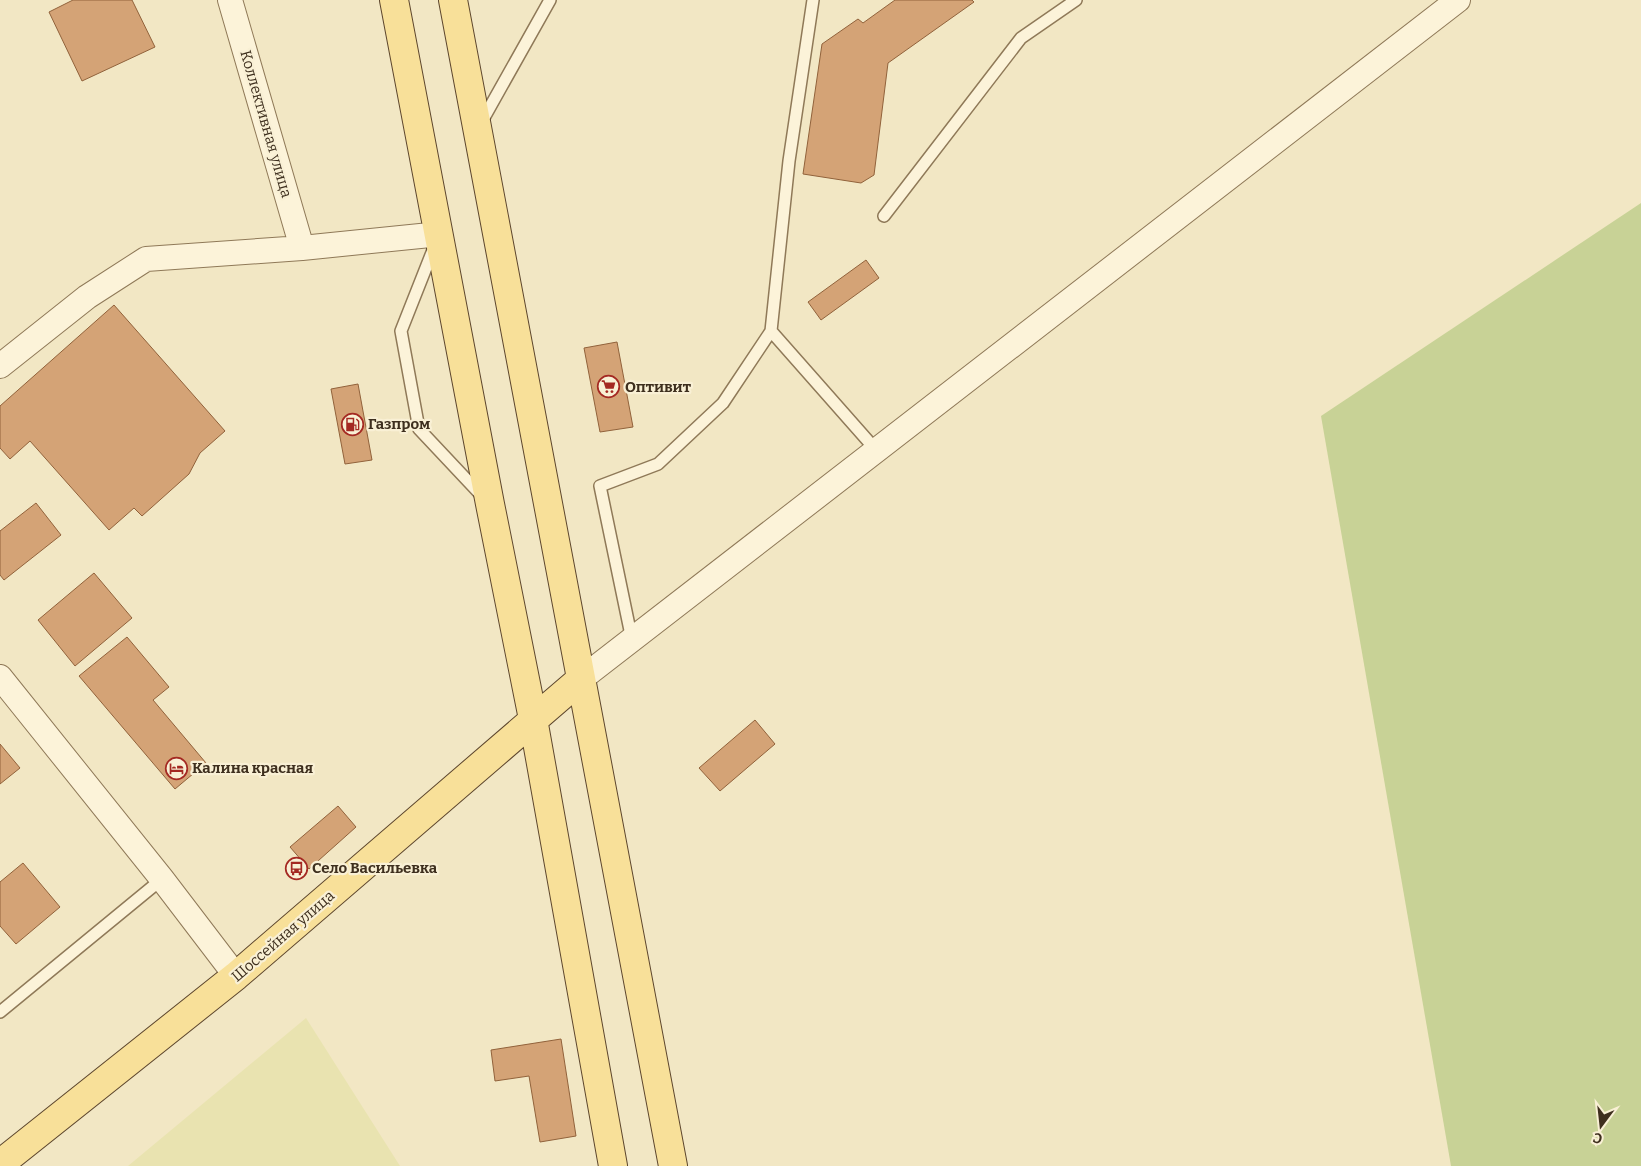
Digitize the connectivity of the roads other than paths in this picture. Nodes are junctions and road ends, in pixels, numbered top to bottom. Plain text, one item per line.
1 (230, 0) edge
2 (394, 0) edge
3 (453, 0) edge
4 (550, 0) edge
5 (813, 0) edge
6 (1076, 0) edge
7 (1458, 0) edge
8 (478, 128) junction
9 (884, 216) dead end
10 (440, 234) junction
11 (302, 248) junction
12 (770, 331) junction
13 (0, 366) edge
14 (876, 450) junction
15 (490, 504) junction
16 (632, 640) junction
17 (581, 679) junction
18 (2, 686) edge
19 (533, 719) junction
20 (162, 879) junction
21 (236, 976) junction
22 (0, 1012) edge
23 (0, 1164) edge
24 (613, 1166) edge
25 (673, 1166) edge

1 - 11 street, Коллективная улица
2 - 10 main road
3 - 8 main road
4 - 8 lane
5 - 12 lane
6 - 9 lane
7 - 14 street
8 - 17 main road
10 - 11 street
10 - 15 main road
10 - 15 lane
11 - 13 street
12 - 14 lane
12 - 16 lane
14 - 16 street
15 - 19 main road
16 - 17 street
17 - 19 main road, Шоссейная улица
17 - 25 main road
18 - 20 street
19 - 21 main road, Шоссейная улица
19 - 24 main road
20 - 21 street
20 - 22 lane
21 - 23 main road, Шоссейная улица

